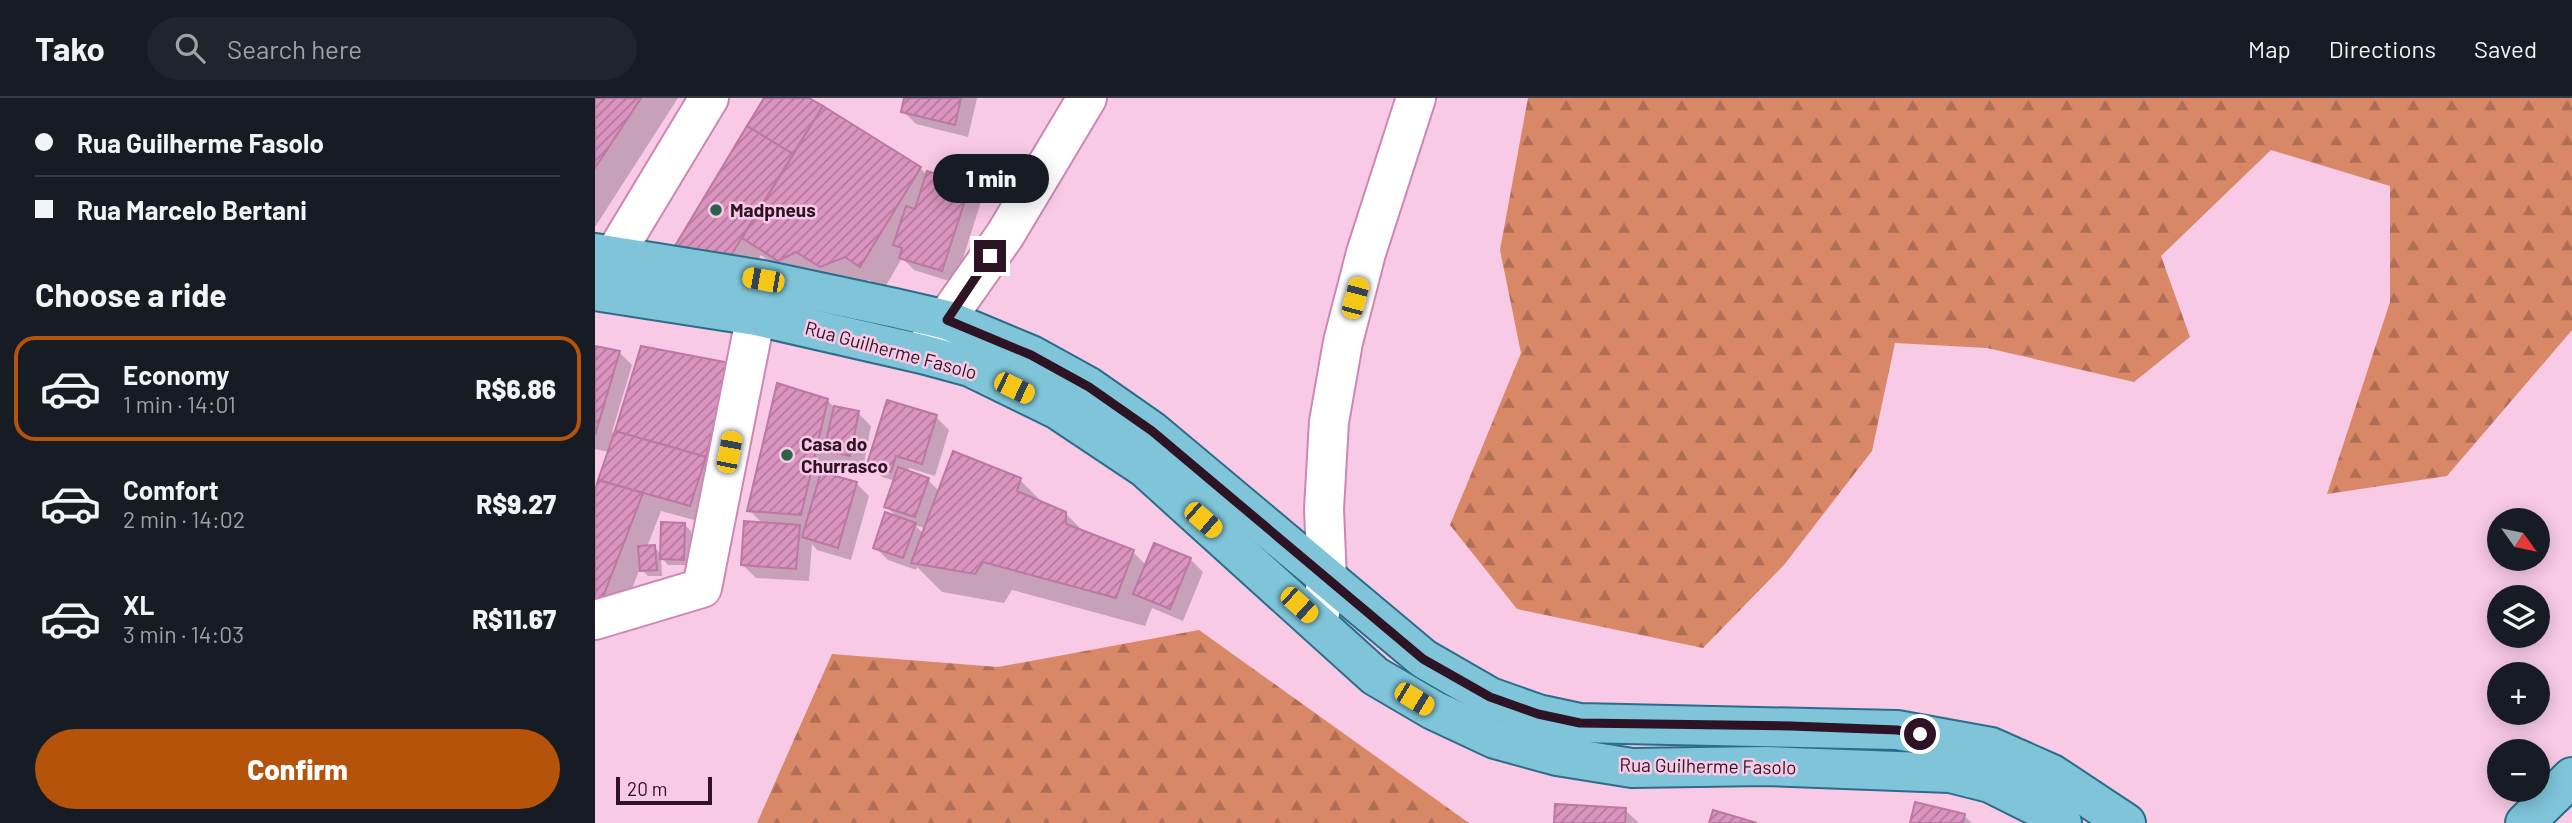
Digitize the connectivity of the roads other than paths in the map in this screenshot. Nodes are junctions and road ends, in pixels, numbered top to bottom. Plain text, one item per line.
1 (709, 98) edge
2 (1087, 98) edge
3 (1416, 98) edge
4 (599, 272) edge
5 (759, 298) junction
6 (947, 320) junction
7 (922, 354) junction
8 (1327, 580) junction
9 (595, 620) edge
10 (1318, 622) junction
11 (2572, 776) edge
12 (2062, 823) edge
13 (2126, 823) edge
14 (2525, 823) edge

1 - 4 street
2 - 6 street
3 - 8 street
4 - 5 main road, Rua Guilherme Fasolo
5 - 6 main road, Rua Guilherme Fasolo
5 - 7 main road, Rua Guilherme Fasolo
5 - 9 street
6 - 7 street
6 - 8 main road, Rua Guilherme Fasolo
7 - 10 main road, Rua Guilherme Fasolo
8 - 10 street
8 - 13 main road, Rua Guilherme Fasolo
10 - 12 main road, Rua Guilherme Fasolo
11 - 14 main road

